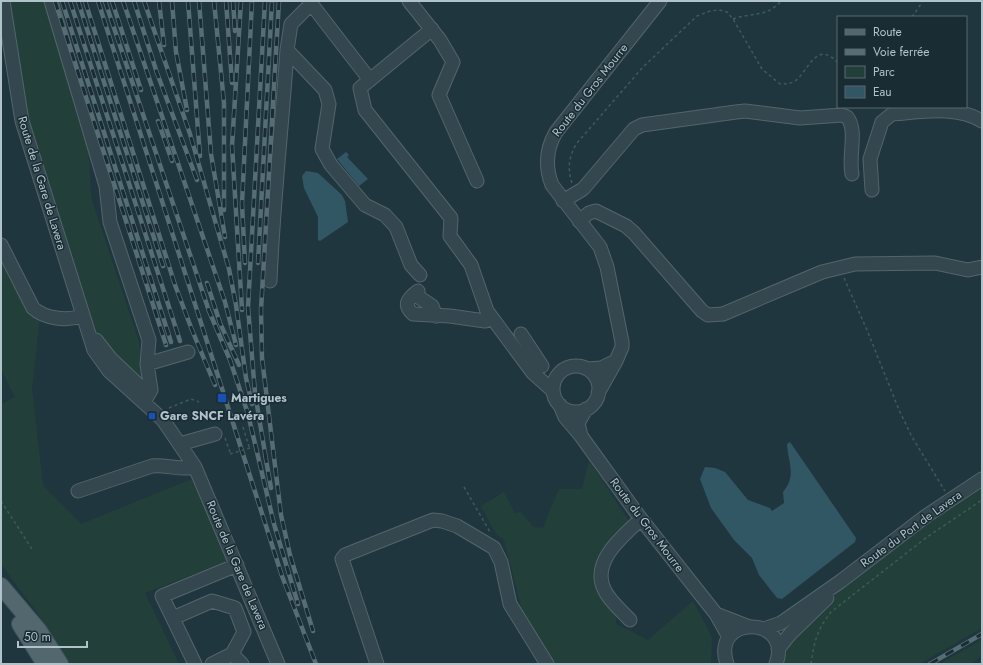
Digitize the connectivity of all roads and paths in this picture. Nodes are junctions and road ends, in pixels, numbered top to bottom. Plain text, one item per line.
1 (3, 1) edge
2 (51, 1) edge
3 (410, 1) edge
4 (660, 1) edge
5 (781, 1) edge
6 (923, 1) edge
7 (310, 3) edge
8 (913, 16) edge
9 (733, 19) junction
10 (432, 29) junction
11 (287, 50) junction
12 (837, 62) edge
13 (370, 80) junction
14 (982, 121) edge
15 (852, 174) dead end
16 (477, 181) dead end
17 (872, 190) dead end
18 (576, 193) junction
19 (563, 201) junction
20 (580, 221) junction
21 (1, 245) edge
22 (841, 267) junction
23 (982, 268) edge
24 (420, 275) dead end
25 (270, 281) dead end
26 (416, 292) dead end
27 (82, 316) junction
28 (492, 318) junction
29 (521, 334) dead end
30 (188, 352) dead end
31 (616, 361) junction
32 (147, 364) junction
33 (588, 369) junction
34 (538, 370) junction
35 (561, 372) junction
36 (553, 391) junction
37 (598, 393) junction
38 (146, 398) junction
39 (199, 402) dead end
40 (560, 405) junction
41 (169, 408) dead end
42 (586, 409) junction
43 (243, 427) dead end
44 (219, 434) joint
45 (581, 436) junction
46 (183, 443) junction
47 (195, 467) junction
48 (982, 479) edge
49 (464, 487) dead end
50 (78, 491) dead end
51 (951, 499) junction
52 (982, 500) edge
53 (1, 501) edge
54 (641, 519) junction
55 (492, 535) dead end
56 (32, 549) dead end
57 (237, 564) junction
58 (841, 581) junction
59 (1, 586) edge
60 (1, 594) edge
61 (716, 614) junction
62 (173, 618) junction
63 (630, 620) dead end
64 (747, 626) junction
65 (764, 629) junction
66 (729, 637) junction
67 (232, 654) junction
68 (778, 659) edge
69 (724, 662) edge
70 (45, 664) edge
71 (60, 664) edge
72 (195, 664) edge
73 (212, 664) edge
74 (242, 664) edge
75 (278, 664) edge
76 (377, 664) edge
77 (547, 664) edge
78 (811, 664) edge

1 - 27 street, Route de la Gare de Lavera
2 - 32 street
3 - 10 street
4 - 19 street, Route du Gros Mourre
5 - 9 path
6 - 8 path
7 - 11 street
7 - 13 street
9 - 12 path
9 - 18 path
10 - 13 street
10 - 16 street
11 - 24 street
11 - 25 street
13 - 28 street
14 - 17 street
15 - 18 street
18 - 19 street
19 - 20 street, Route du Gros Mourre
20 - 22 street
20 - 31 street, Route du Gros Mourre
21 - 27 street
22 - 23 street
22 - 51 path
26 - 28 street
27 - 38 street, Route de la Gare de Lavera
28 - 34 street
29 - 34 street
30 - 32 street
31 - 33 street
31 - 37 street, Route du Gros Mourre
32 - 38 street
33 - 35 street
33 - 37 street
34 - 35 street
34 - 36 street
35 - 36 street
36 - 40 street, Route du Gros Mourre
37 - 42 street, Route du Gros Mourre
38 - 46 street, Route de la Gare de Lavera
39 - 41 path
40 - 42 street
40 - 45 street, Route du Gros Mourre
42 - 45 street, Route du Gros Mourre
43 - 44 path, bridge
44 - 46 street
45 - 54 street, Route du Gros Mourre
46 - 47 street, Route de la Gare de Lavera
47 - 50 street
47 - 57 street, Route de la Gare de Lavera
48 - 51 street, Route du Port de Lavera
49 - 55 path
51 - 58 street, Route du Port de Lavera
52 - 78 path
53 - 56 path
54 - 61 street, Route du Gros Mourre
54 - 63 street
57 - 62 street
57 - 75 street, Route de la Gare de Lavera
58 - 65 street, Route du Port de Lavera
58 - 68 street, Route du Port de Lavera
59 - 71 main road
60 - 70 main road
61 - 64 street
61 - 66 street, Route du Gros Mourre
62 - 67 street
62 - 72 street
64 - 65 street
64 - 66 street
65 - 68 street
66 - 69 street
67 - 73 street
67 - 74 street
76 - 77 street

